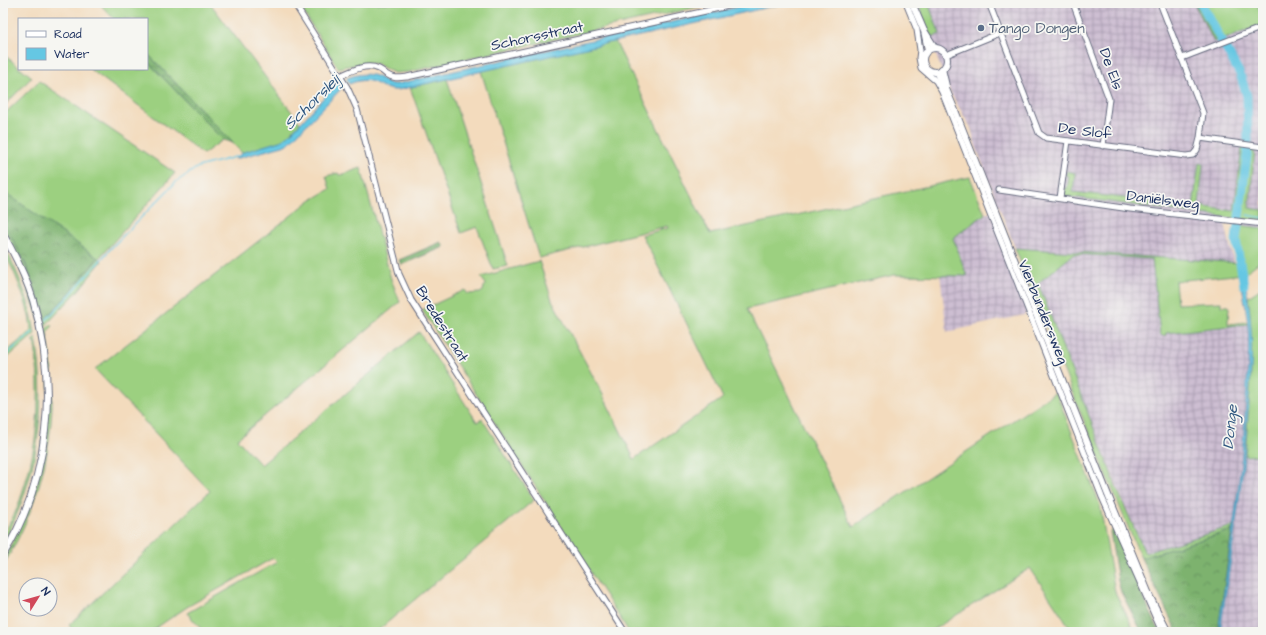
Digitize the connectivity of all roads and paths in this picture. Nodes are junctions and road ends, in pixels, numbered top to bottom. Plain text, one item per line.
1 (294, 3) edge
2 (742, 3) edge
3 (906, 3) edge
4 (912, 3) edge
5 (989, 3) edge
6 (1073, 3) edge
7 (1160, 3) edge
8 (1263, 27) edge
9 (924, 31) junction
10 (1000, 33) junction
11 (935, 48) junction
12 (928, 50) junction
13 (946, 55) junction
14 (1182, 58) junction
15 (939, 70) junction
16 (340, 76) junction
17 (953, 114) junction
18 (1200, 138) junction
19 (1068, 141) junction
20 (1103, 146) junction
21 (1263, 146) edge
22 (999, 190) dead end
23 (1060, 198) junction
24 (1263, 224) edge
25 (3, 234) edge
26 (1116, 523) junction
27 (3, 555) edge
28 (625, 632) edge
29 (1162, 632) edge
30 (1168, 632) edge

1 - 16 street, Bredestraat
2 - 16 street, Schorsstraat
3 - 17 street, Vierbundersweg
4 - 9 main road
5 - 10 street, De Slof
6 - 20 street, De Els
7 - 14 street, De Slof
8 - 14 street
9 - 11 main road
9 - 12 main road
10 - 13 street
10 - 19 street, De Slof
11 - 12 main road
11 - 13 main road
12 - 15 main road
13 - 15 main road
14 - 18 street, De Slof
15 - 17 main road, Vierbundersweg
16 - 28 street, Bredestraat
17 - 26 main road, Vierbundersweg
18 - 20 street, De Slof
18 - 21 street
19 - 20 street, De Slof
19 - 23 street
22 - 23 street, Daniëlsweg
23 - 24 street, Daniëlsweg
25 - 27 main road
26 - 29 street, Vierbundersweg
26 - 30 main road, Vierbundersweg

